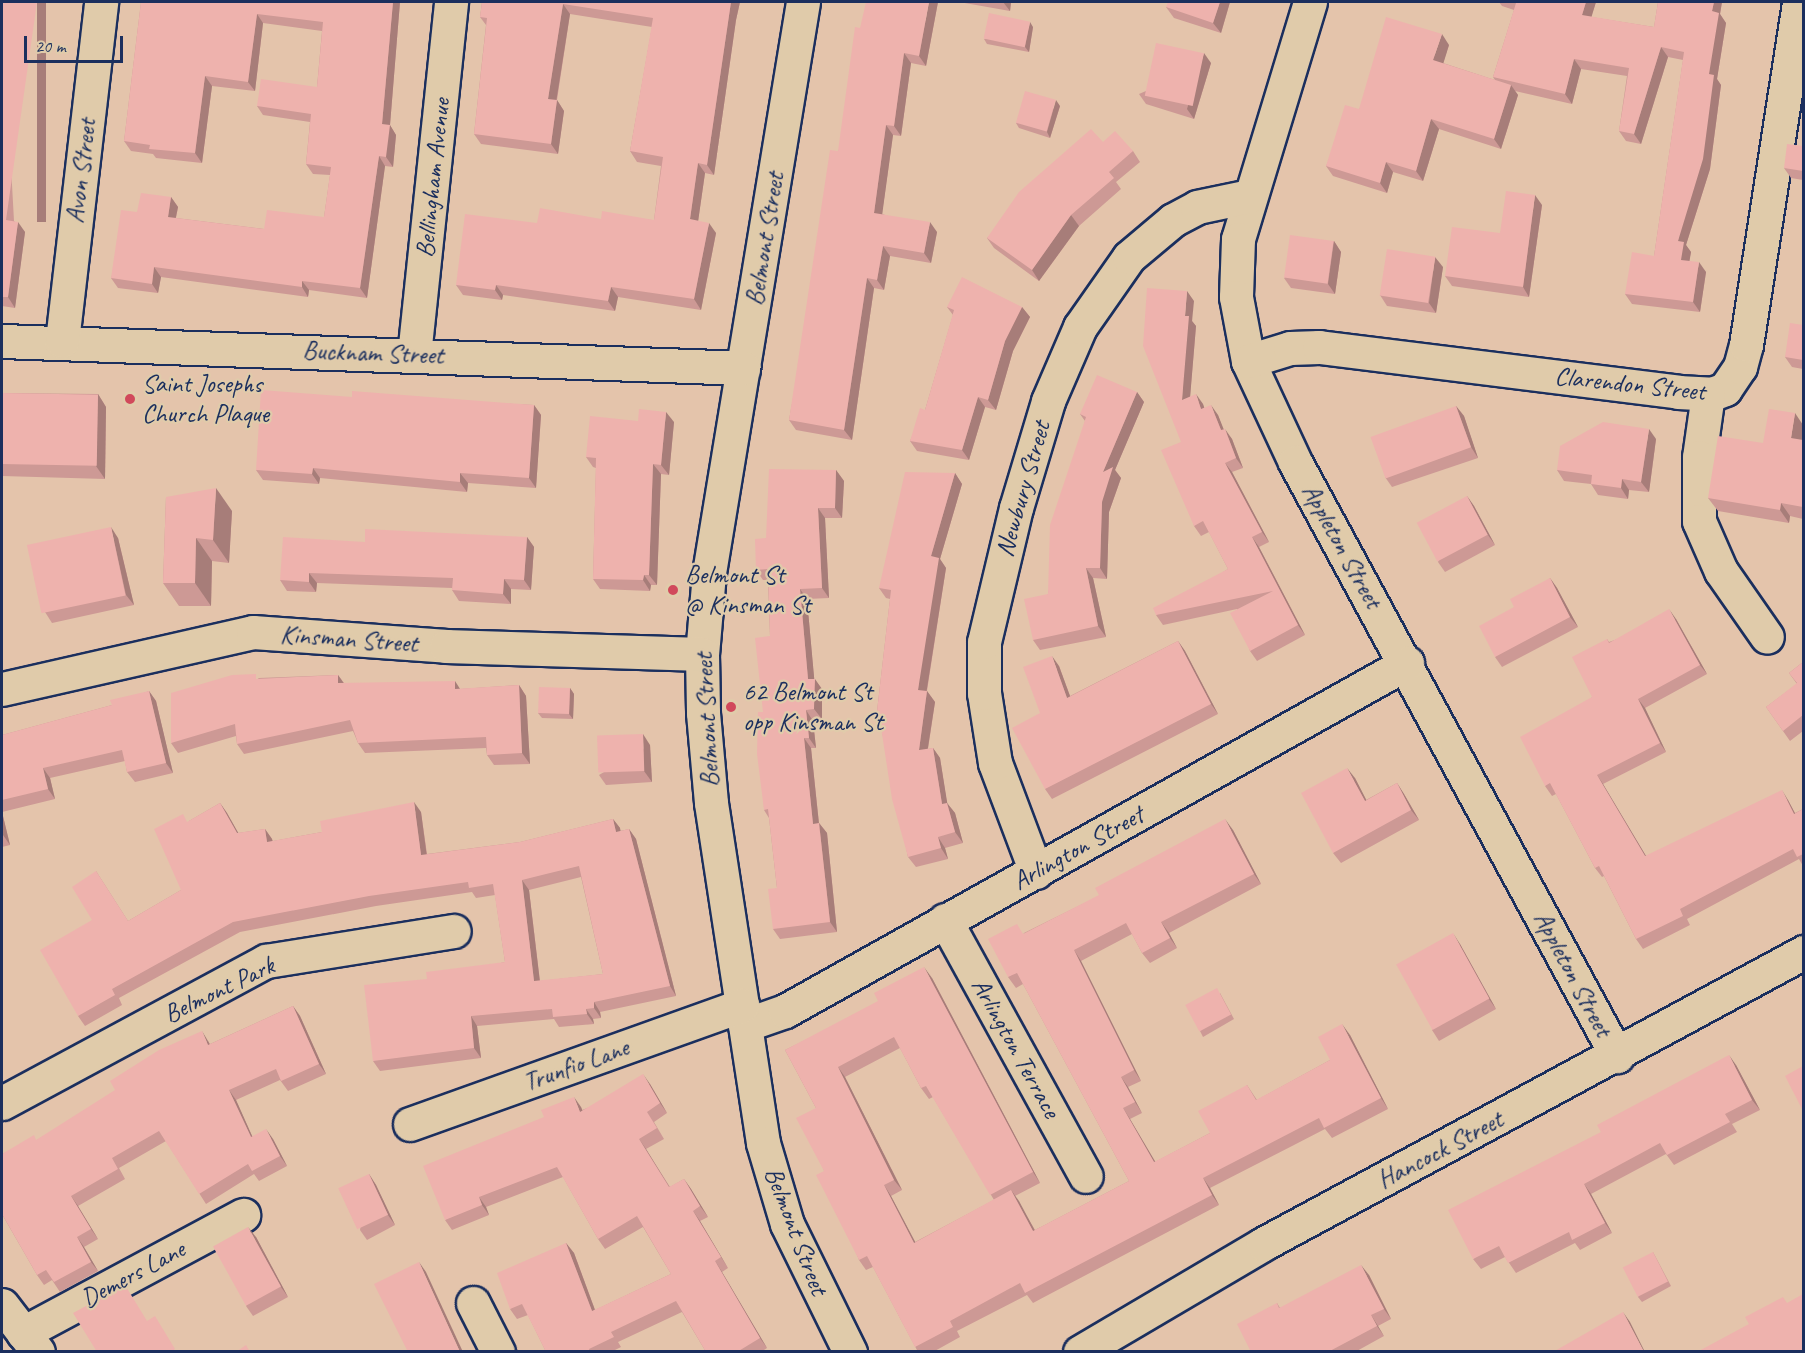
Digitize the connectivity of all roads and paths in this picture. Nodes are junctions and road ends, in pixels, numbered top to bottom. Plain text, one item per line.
1 (101, 2) edge
2 (451, 2) edge
3 (803, 2) edge
4 (1310, 2) edge
5 (1799, 2) edge
6 (1250, 196) junction
7 (2, 341) edge
8 (62, 341) junction
9 (414, 355) junction
10 (1248, 361) junction
11 (744, 368) junction
12 (1708, 394) junction
13 (1767, 638) dead end
14 (702, 654) junction
15 (1407, 663) junction
16 (2, 689) edge
17 (1036, 872) junction
18 (945, 920) junction
19 (454, 931) dead end
20 (1803, 952) edge
21 (744, 1015) junction
22 (1617, 1056) junction
23 (2, 1102) edge
24 (410, 1124) dead end
25 (1086, 1176) dead end
26 (243, 1215) dead end
27 (473, 1303) dead end
28 (2, 1305) edge
29 (30, 1342) edge
30 (498, 1352) edge
31 (850, 1352) edge
32 (1080, 1352) edge

1 - 8 street, Avon Street
2 - 9 street, Bellingham Avenue
3 - 11 street, Belmont Street
4 - 6 street, Appleton Street
5 - 12 street, Clarendon Street
6 - 10 street, Appleton Street
6 - 17 street, Newbury Street
7 - 8 street, Bucknam Street
8 - 9 street, Bucknam Street
9 - 11 street, Bucknam Street
10 - 12 street, Clarendon Street
10 - 15 street, Appleton Street
11 - 14 street, Belmont Street
12 - 13 street
14 - 16 street, Kinsman Street
14 - 21 street, Belmont Street
15 - 17 street, Arlington Street
15 - 22 street, Appleton Street
17 - 18 street, Arlington Street
18 - 21 street, Arlington Street
18 - 25 street, Arlington Terrace
19 - 23 street, Belmont Park
20 - 22 street, Hancock Street
21 - 24 street, Trunfio Lane
21 - 31 street, Belmont Street
22 - 32 street, Hancock Street
26 - 29 street, Demers Lane
27 - 30 street
28 - 29 street

